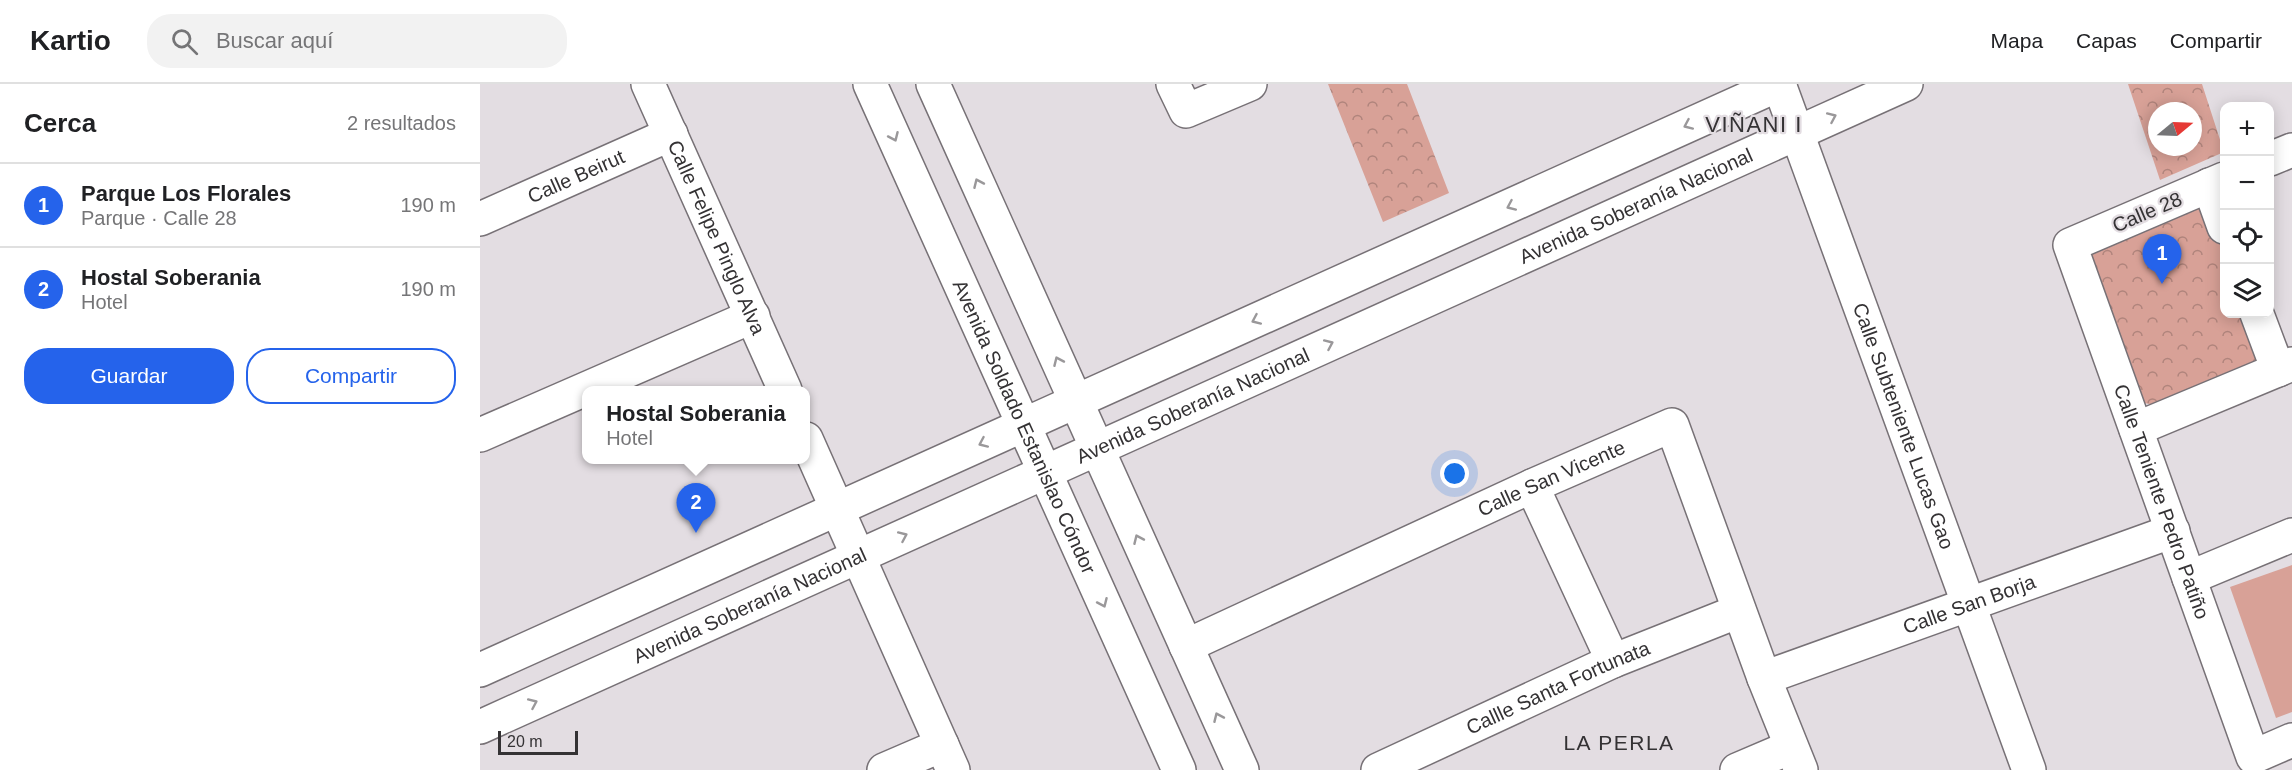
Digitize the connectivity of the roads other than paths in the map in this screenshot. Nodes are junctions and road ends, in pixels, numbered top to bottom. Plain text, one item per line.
1 (648, 84) edge
2 (870, 84) edge
3 (933, 84) edge
4 (1173, 84) edge
5 (1250, 84) edge
6 (1780, 84) edge
7 (1906, 84) edge
8 (1798, 133) junction
9 (670, 134) junction
10 (2292, 150) edge
11 (2274, 157) edge
12 (2217, 182) edge
13 (2221, 210) edge
14 (480, 219) edge
15 (1429, 242) junction
16 (2070, 245) joint
17 (1447, 291) junction
18 (753, 316) junction
19 (2259, 318) edge
20 (2285, 367) edge
21 (592, 386) edge
22 (782, 386) edge
23 (582, 391) edge
24 (1076, 401) junction
25 (1024, 425) junction
26 (2136, 429) junction
27 (480, 435) edge
28 (810, 448) edge
29 (1097, 448) junction
30 (1045, 472) junction
31 (1532, 486) junction
32 (836, 510) junction
33 (2173, 531) junction
34 (2292, 535) edge
35 (857, 557) junction
36 (2189, 578) junction
37 (1969, 604) junction
38 (1739, 611) junction
39 (1186, 646) junction
40 (1612, 662) junction
41 (480, 670) edge
42 (1764, 678) junction
43 (480, 727) edge
44 (2292, 741) edge
45 (947, 757) edge
46 (1796, 758) edge
47 (884, 770) edge
48 (1179, 770) edge
49 (1242, 770) edge
50 (1378, 770) edge
51 (1737, 770) edge
52 (2029, 770) edge

1 - 9 street, Calle Felipe Pinglo Alva
2 -> 25 street, Avenida Soldado Estanislao Cóndor
24 -> 3 street
4 - 5 street
6 - 8 street, Calle Subteniente Lucas Gao
6 -> 15 street
8 -> 7 street, Avenida Soberanía Nacional
8 - 17 street, Avenida Soberanía Nacional
8 - 37 street, Calle Subteniente Lucas Gao
9 - 14 street, Calle Beirut
9 - 18 street, Calle Felipe Pinglo Alva
10 - 11 street
12 - 13 street
12 - 16 street, Calle 28
15 - 17 street
15 -> 24 street
16 - 26 street, Calle Teniente Pedro Patiño
29 -> 17 street, Avenida Soberanía Nacional
18 - 21 street
18 - 22 street, Calle Felipe Pinglo Alva
19 - 20 street
20 - 26 street
23 - 27 street
24 - 25 street
24 - 29 street
25 - 30 street, Avenida Soldado Estanislao Cóndor
25 -> 32 street
26 - 33 street, Calle Teniente Pedro Patiño
28 - 32 street
29 - 30 street, Avenida Soberanía Nacional
39 -> 29 street
35 -> 30 street, Avenida Soberanía Nacional
30 -> 48 street, Avenida Soldado Estanislao Cóndor
31 - 38 street, Calle San Vicente
31 - 39 street, Calle San Vicente
31 - 40 street
32 - 35 street
32 - 41 street
33 - 36 street, Calle Teniente Pedro Patiño
33 - 37 street, Calle San Borja
34 - 36 street
43 -> 35 street, Avenida Soberanía Nacional
35 - 45 street
36 - 44 street, Calle Teniente Pedro Patiño
37 - 42 street, Calle San Borja
37 - 52 street, Calle Subteniente Lucas Gao
38 - 40 street, Callle Santa Fortunata
38 - 42 street, Calle San Vicente
49 -> 39 street
40 - 50 street, Callle Santa Fortunata
42 - 46 street, Calle San Vicente
45 - 47 street
46 - 51 street

